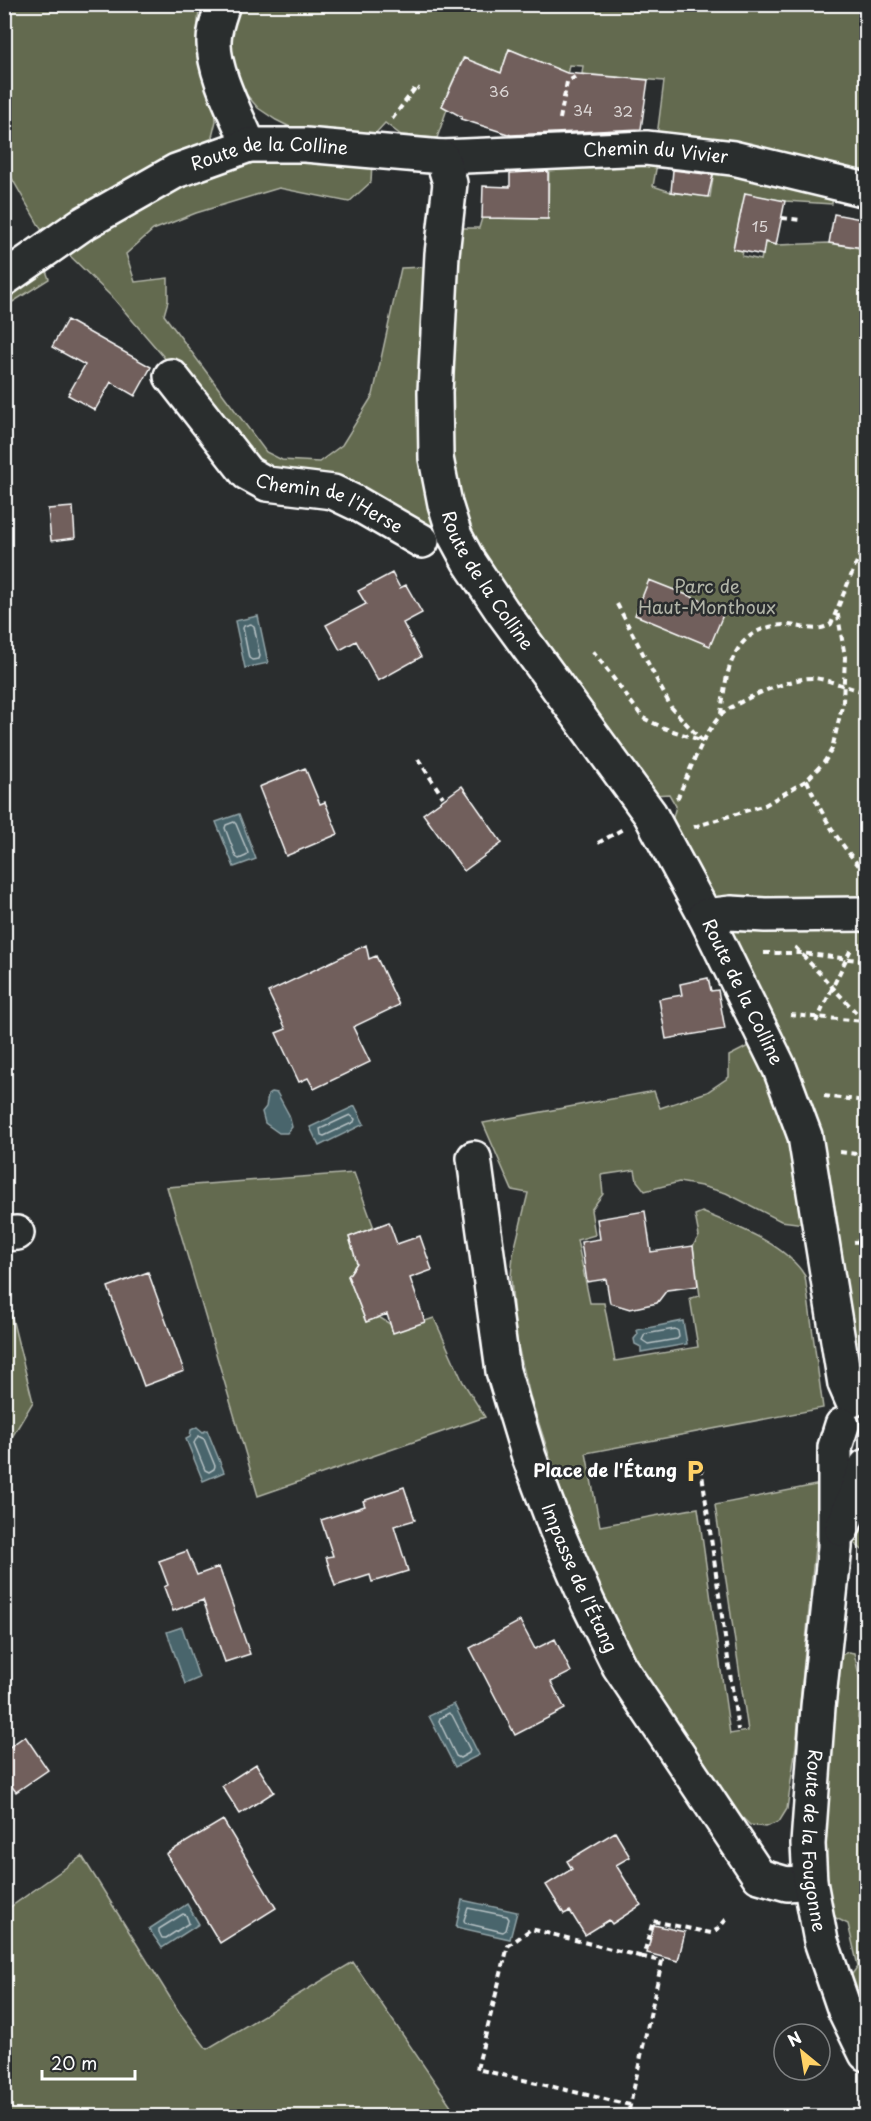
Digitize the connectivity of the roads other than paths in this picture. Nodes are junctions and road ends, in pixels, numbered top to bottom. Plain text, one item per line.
1 (223, 4) edge
2 (249, 145) junction
3 (442, 157) junction
4 (867, 190) edge
5 (4, 279) edge
6 (171, 376) dead end
7 (423, 541) dead end
8 (705, 916) junction
9 (861, 925) edge
10 (474, 1158) dead end
11 (857, 1415) edge
12 (867, 1466) edge
13 (835, 1547) junction
14 (810, 1882) junction
15 (867, 2054) edge

1 - 2 street
2 - 3 street, Route de la Colline
2 - 5 street, Route de la Colline
3 - 4 street, Chemin du Vivier
3 - 8 street, Route de la Colline
6 - 7 street, Chemin de l'Herse
8 - 9 street
8 - 11 street, Route de la Colline
10 - 14 street, Impasse de l'Étang
11 - 13 street, Route de la Fougonne
12 - 13 street, Route de la Fougonne
13 - 14 street, Route de la Fougonne
14 - 15 street, Route de la Fougonne

